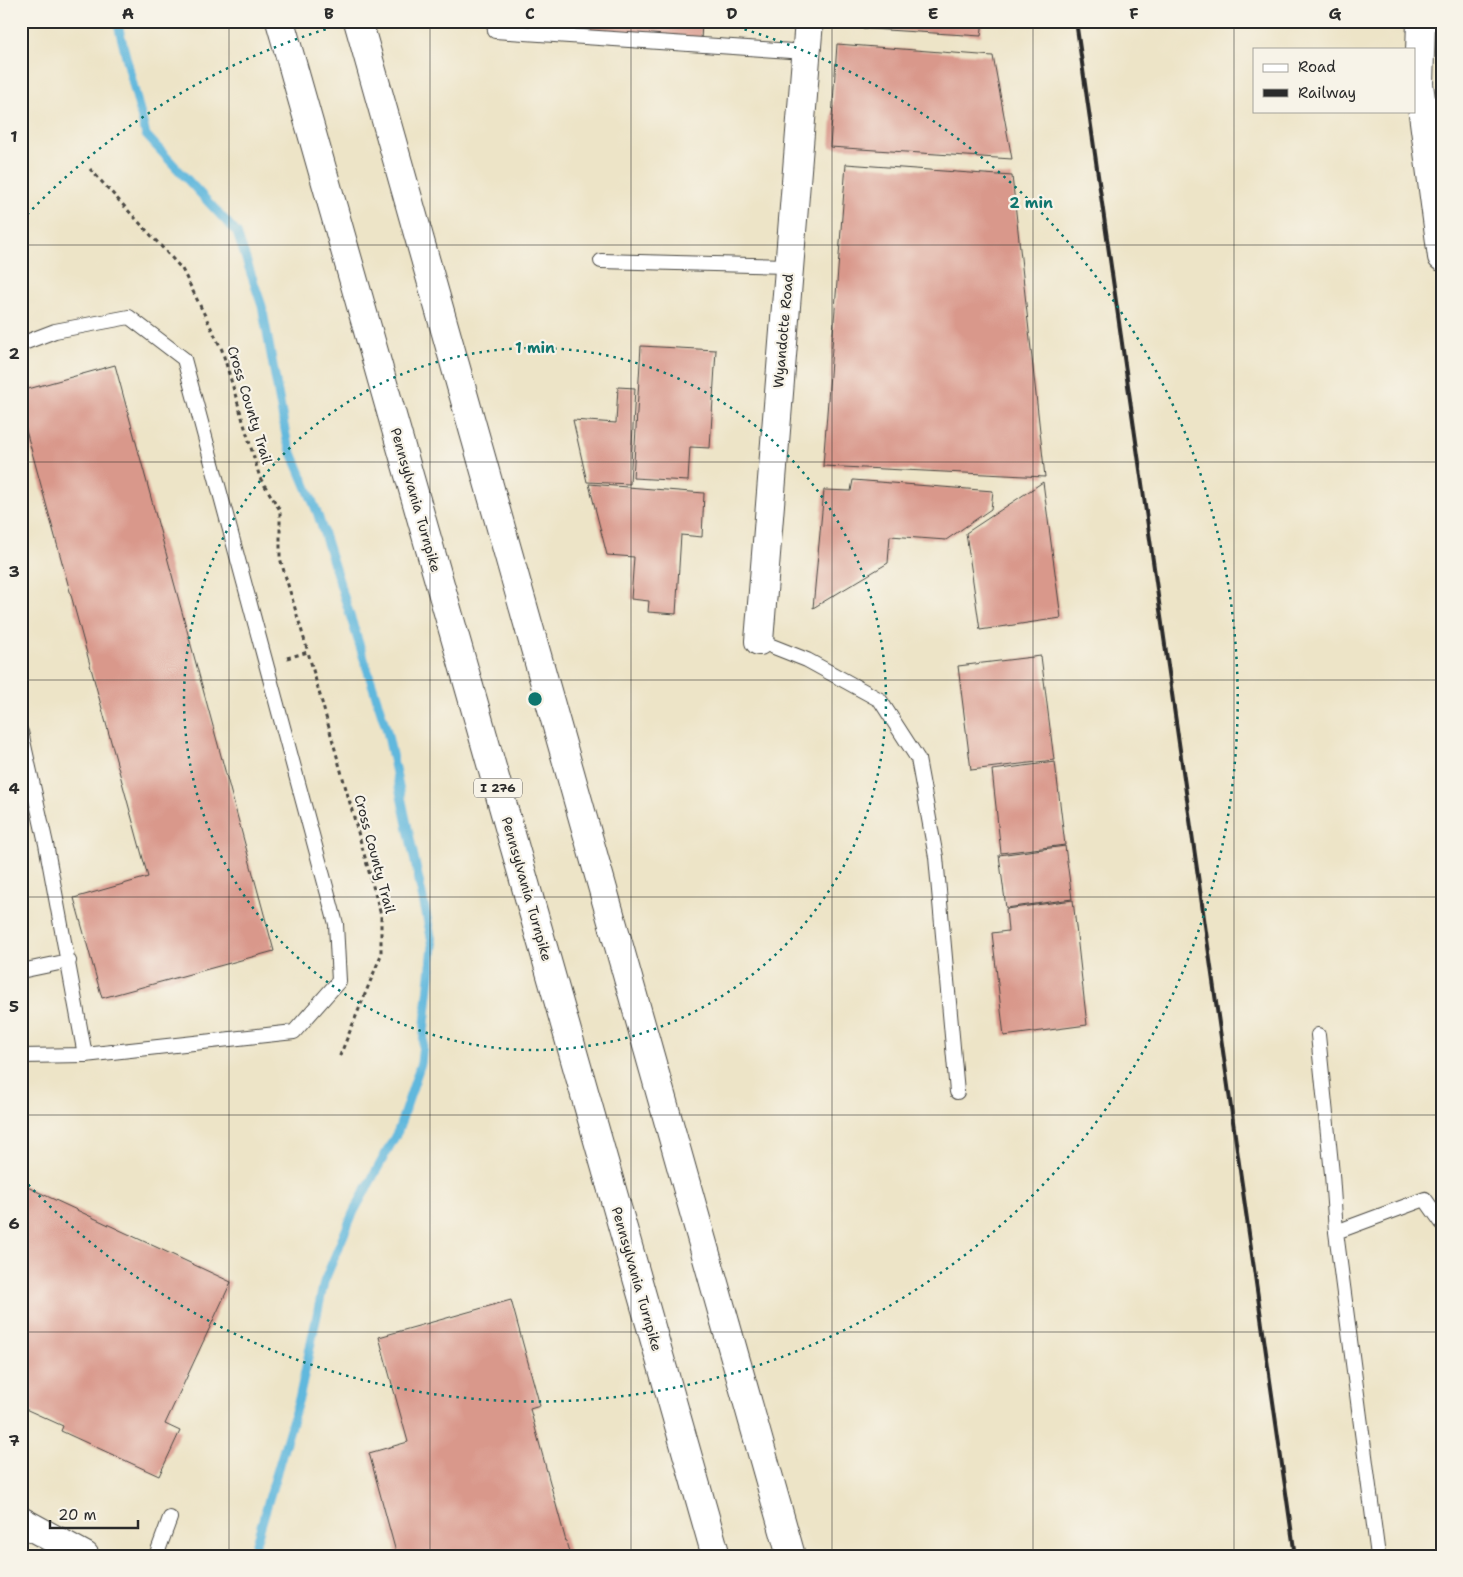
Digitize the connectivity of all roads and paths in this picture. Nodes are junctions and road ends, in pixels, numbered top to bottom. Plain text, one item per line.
1 (280, 21) edge
2 (358, 21) edge
3 (494, 21) edge
4 (809, 21) edge
5 (1421, 21) edge
6 (806, 52) junction
7 (90, 169) dead end
8 (1442, 257) edge
9 (601, 261) dead end
10 (788, 266) junction
11 (21, 344) edge
12 (758, 641) joint
13 (308, 652) junction
14 (265, 664) junction
15 (21, 732) edge
16 (69, 961) junction
17 (21, 972) edge
18 (1318, 1035) dead end
19 (86, 1055) junction
20 (21, 1056) edge
21 (340, 1058) dead end
22 (957, 1092) dead end
23 (1442, 1223) edge
24 (1336, 1232) junction
25 (170, 1518) dead end
26 (21, 1521) edge
27 (86, 1556) edge
28 (156, 1556) edge
29 (716, 1556) edge
30 (791, 1556) edge
31 (1378, 1556) edge

1 - 29 main road, Pennsylvania Turnpike / I 276
2 - 30 main road
3 - 6 lane
4 - 6 main road, Wyandotte Road
5 - 8 main road
6 - 10 main road, Wyandotte Road
7 - 13 path, Cross County Trail
9 - 10 lane
10 - 12 main road, Wyandotte Road
11 - 14 lane
12 - 22 lane
13 - 14 path
13 - 21 path, Cross County Trail
14 - 19 lane
15 - 16 lane
16 - 17 lane
16 - 19 lane
18 - 24 lane
19 - 20 lane
23 - 24 lane
24 - 31 lane
25 - 28 lane
26 - 27 main road

